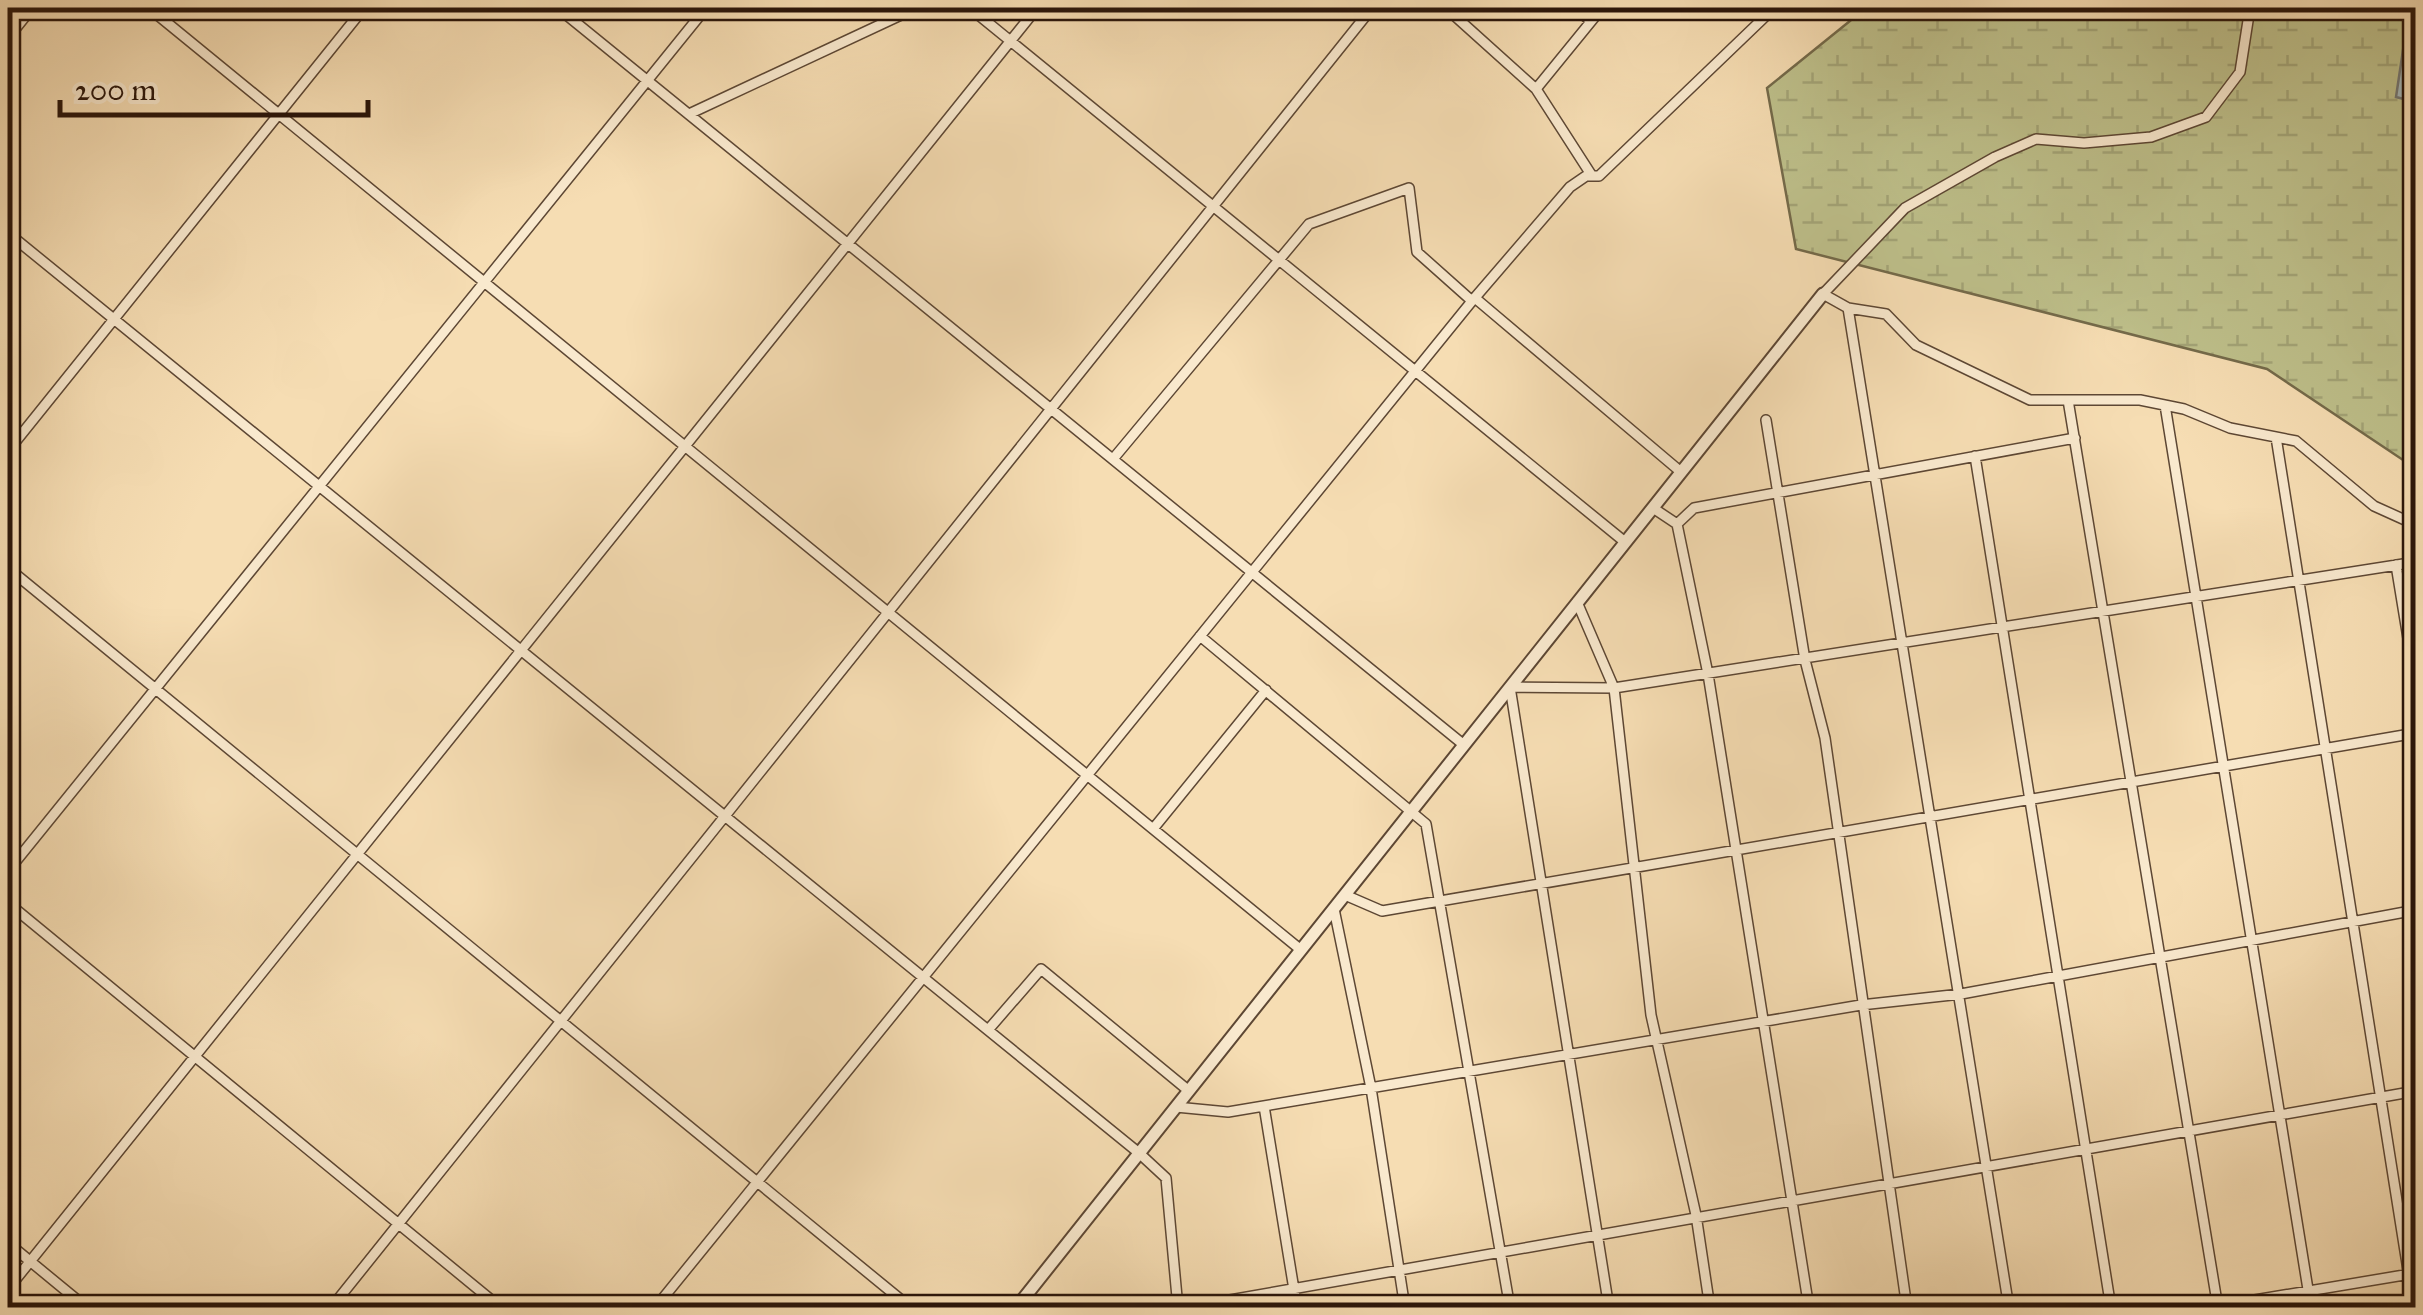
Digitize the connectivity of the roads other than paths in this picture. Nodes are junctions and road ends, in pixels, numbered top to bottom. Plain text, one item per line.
1 (32, 8) edge
2 (149, 8) edge
3 (364, 8) edge
4 (558, 8) edge
5 (706, 8) edge
6 (916, 8) edge
7 (970, 8) edge
8 (1037, 8) edge
9 (1372, 8) edge
10 (1446, 8) edge
11 (1576, 8) edge
12 (1602, 8) edge
13 (1774, 8) edge
14 (2250, 8) edge
15 (1591, 21) junction
16 (8, 38) edge
17 (1011, 40) junction
18 (648, 81) junction
19 (1536, 89) junction
20 (279, 114) junction
21 (689, 114) junction
22 (1592, 176) junction
23 (1210, 204) junction
24 (8, 233) edge
25 (846, 242) junction
26 (1279, 260) junction
27 (483, 281) junction
28 (1823, 294) junction
29 (1474, 300) junction
30 (1848, 308) junction
31 (114, 319) junction
32 (1414, 371) junction
33 (2068, 400) junction
34 (2165, 405) junction
35 (1049, 407) junction
36 (1766, 420) dead end
37 (2276, 437) junction
38 (2074, 438) junction
39 (683, 444) junction
40 (8, 451) edge
41 (1975, 456) junction
42 (1113, 460) junction
43 (1681, 472) junction
44 (1878, 474) junction
45 (318, 486) junction
46 (1779, 492) junction
47 (1652, 508) junction
48 (1678, 524) junction
49 (2416, 524) edge
50 (1625, 542) junction
51 (2416, 562) edge
52 (2396, 565) junction
53 (8, 568) edge
54 (1252, 572) junction
55 (2299, 580) junction
56 (2196, 597) junction
57 (1577, 602) junction
58 (886, 611) junction
59 (2103, 612) junction
60 (1999, 628) junction
61 (1200, 636) junction
62 (1904, 644) junction
63 (520, 649) junction
64 (1805, 660) junction
65 (1708, 674) junction
66 (2416, 686) edge
67 (1510, 687) junction
68 (155, 688) junction
69 (1614, 688) junction
70 (1266, 690) junction
71 (2416, 732) edge
72 (1464, 745) junction
73 (2325, 748) junction
74 (2224, 766) junction
75 (1087, 775) junction
76 (2131, 782) junction
77 (2028, 800) junction
78 (1412, 810) junction
79 (724, 815) junction
80 (1932, 817) junction
81 (1154, 830) junction
82 (1836, 834) junction
83 (1733, 851) junction
84 (356, 853) junction
85 (1632, 867) junction
86 (8, 871) edge
87 (1541, 883) junction
88 (1344, 895) junction
89 (1441, 901) junction
90 (8, 903) edge
91 (1334, 908) junction
92 (2416, 910) edge
93 (2353, 922) junction
94 (2252, 940) junction
95 (1301, 950) junction
96 (2160, 956) junction
97 (2061, 974) junction
98 (924, 978) junction
99 (1961, 994) junction
100 (1861, 1005) junction
101 (560, 1020) junction
102 (1762, 1022) junction
103 (988, 1030) junction
104 (1660, 1040) junction
105 (1568, 1055) junction
106 (194, 1056) junction
107 (1470, 1072) junction
108 (1370, 1088) junction
109 (1189, 1090) junction
110 (2416, 1091) edge
111 (2380, 1097) junction
112 (1264, 1106) junction
113 (1176, 1107) junction
114 (2280, 1114) junction
115 (2188, 1130) junction
116 (2087, 1147) junction
117 (1139, 1153) junction
118 (1988, 1165) junction
119 (758, 1182) junction
120 (1889, 1183) junction
121 (1790, 1199) junction
122 (1696, 1215) junction
123 (398, 1223) junction
124 (1597, 1233) junction
125 (8, 1243) edge
126 (1501, 1250) junction
127 (30, 1261) junction
128 (1399, 1269) junction
129 (2412, 1274) edge
130 (8, 1288) edge
131 (1294, 1288) junction
132 (2309, 1291) junction
133 (2214, 1307) edge
134 (87, 1308) edge
135 (331, 1308) edge
136 (501, 1308) edge
137 (656, 1308) edge
138 (912, 1308) edge
139 (1016, 1308) edge
140 (1181, 1308) edge
141 (1297, 1308) edge
142 (1405, 1308) edge
143 (1510, 1308) edge
144 (1609, 1308) edge
145 (1710, 1308) edge
146 (1810, 1308) edge
147 (1907, 1308) edge
148 (2010, 1308) edge
149 (2110, 1308) edge
150 (2312, 1308) edge
151 (2414, 1308) edge

1 - 16 street
2 - 20 street
3 - 20 street
4 - 18 street
5 - 18 street
6 - 21 street
7 - 17 street
8 - 17 street
9 - 23 street
10 - 19 street
11 - 15 street
12 - 15 street
13 - 22 street
14 - 28 street
15 - 19 street
17 - 23 street
17 - 25 street
18 - 21 street
18 - 27 street
19 - 22 street
20 - 27 street
20 - 31 street
21 - 25 street
22 - 29 street
23 - 26 street
23 - 35 street
24 - 31 street
25 - 35 street
25 - 39 street
26 - 29 street
26 - 32 street
26 - 42 street
27 - 39 street
27 - 45 street
28 - 30 street
28 - 43 street
29 - 32 street
29 - 43 street
30 - 33 street
30 - 44 street
31 - 40 street
31 - 45 street
32 - 50 street
32 - 54 street
33 - 34 street
33 - 38 street
34 - 37 street
34 - 56 street
35 - 42 street
35 - 58 street
36 - 46 street
37 - 49 street
37 - 55 street
38 - 41 street
38 - 59 street
39 - 58 street
39 - 63 street
41 - 44 street
41 - 60 street
42 - 54 street
43 - 47 street
44 - 46 street
44 - 62 street
45 - 63 street
45 - 68 street
46 - 48 street
46 - 64 street
47 - 48 street
47 - 50 street
48 - 65 street
50 - 57 street
51 - 52 street
52 - 55 street
52 - 66 street
53 - 68 street
54 - 61 street
54 - 72 street
55 - 56 street
55 - 73 street
56 - 59 street
56 - 74 street
57 - 67 street
57 - 69 street
58 - 75 street
58 - 79 street
59 - 60 street
59 - 76 street
60 - 62 street
60 - 77 street
61 - 70 street
61 - 75 street
62 - 64 street
62 - 80 street
63 - 79 street
63 - 84 street
64 - 65 street
64 - 82 street
65 - 69 street
65 - 83 street
67 - 69 street
67 - 72 street
67 - 87 street
68 - 84 street
68 - 86 street
69 - 85 street
70 - 78 street
70 - 81 street
71 - 73 street
72 - 78 street
73 - 74 street
73 - 93 street
74 - 76 street
74 - 94 street
75 - 81 street
75 - 98 street
76 - 77 street
76 - 96 street
77 - 80 street
77 - 97 street
78 - 88 street
78 - 89 street
79 - 98 street
79 - 101 street
80 - 82 street
80 - 99 street
81 - 95 street
82 - 83 street
82 - 100 street
83 - 85 street
83 - 102 street
84 - 101 street
84 - 106 street
85 - 87 street
85 - 104 street
87 - 89 street
87 - 105 street
88 - 89 street
88 - 91 street
89 - 107 street
90 - 106 street
91 - 95 street
91 - 108 street
92 - 93 street
93 - 94 street
93 - 111 street
94 - 96 street
94 - 114 street
95 - 109 street
96 - 97 street
96 - 115 street
97 - 99 street
97 - 116 street
98 - 103 street
98 - 119 street
99 - 100 street
99 - 118 street
100 - 102 street
100 - 120 street
101 - 119 street
101 - 123 street
102 - 104 street
102 - 121 street
103 - 109 street
103 - 117 street
104 - 105 street
104 - 122 street
105 - 107 street
105 - 124 street
106 - 123 street
106 - 127 street
107 - 108 street
107 - 126 street
108 - 112 street
108 - 128 street
109 - 113 street
110 - 111 street
111 - 114 street
111 - 129 street
112 - 113 street
112 - 131 street
113 - 117 street
114 - 115 street
114 - 132 street
115 - 116 street
115 - 133 street
116 - 118 street
116 - 149 street
117 - 139 street
117 - 140 street
118 - 120 street
118 - 148 street
119 - 137 street
119 - 138 street
120 - 121 street
120 - 147 street
121 - 122 street
121 - 146 street
122 - 124 street
122 - 145 street
123 - 135 street
123 - 136 street
124 - 126 street
124 - 144 street
125 - 127 street
126 - 128 street
126 - 143 street
127 - 130 street
127 - 134 street
128 - 131 street
128 - 142 street
129 - 132 street
129 - 151 street
131 - 140 street
131 - 141 street
132 - 133 street
132 - 150 street

